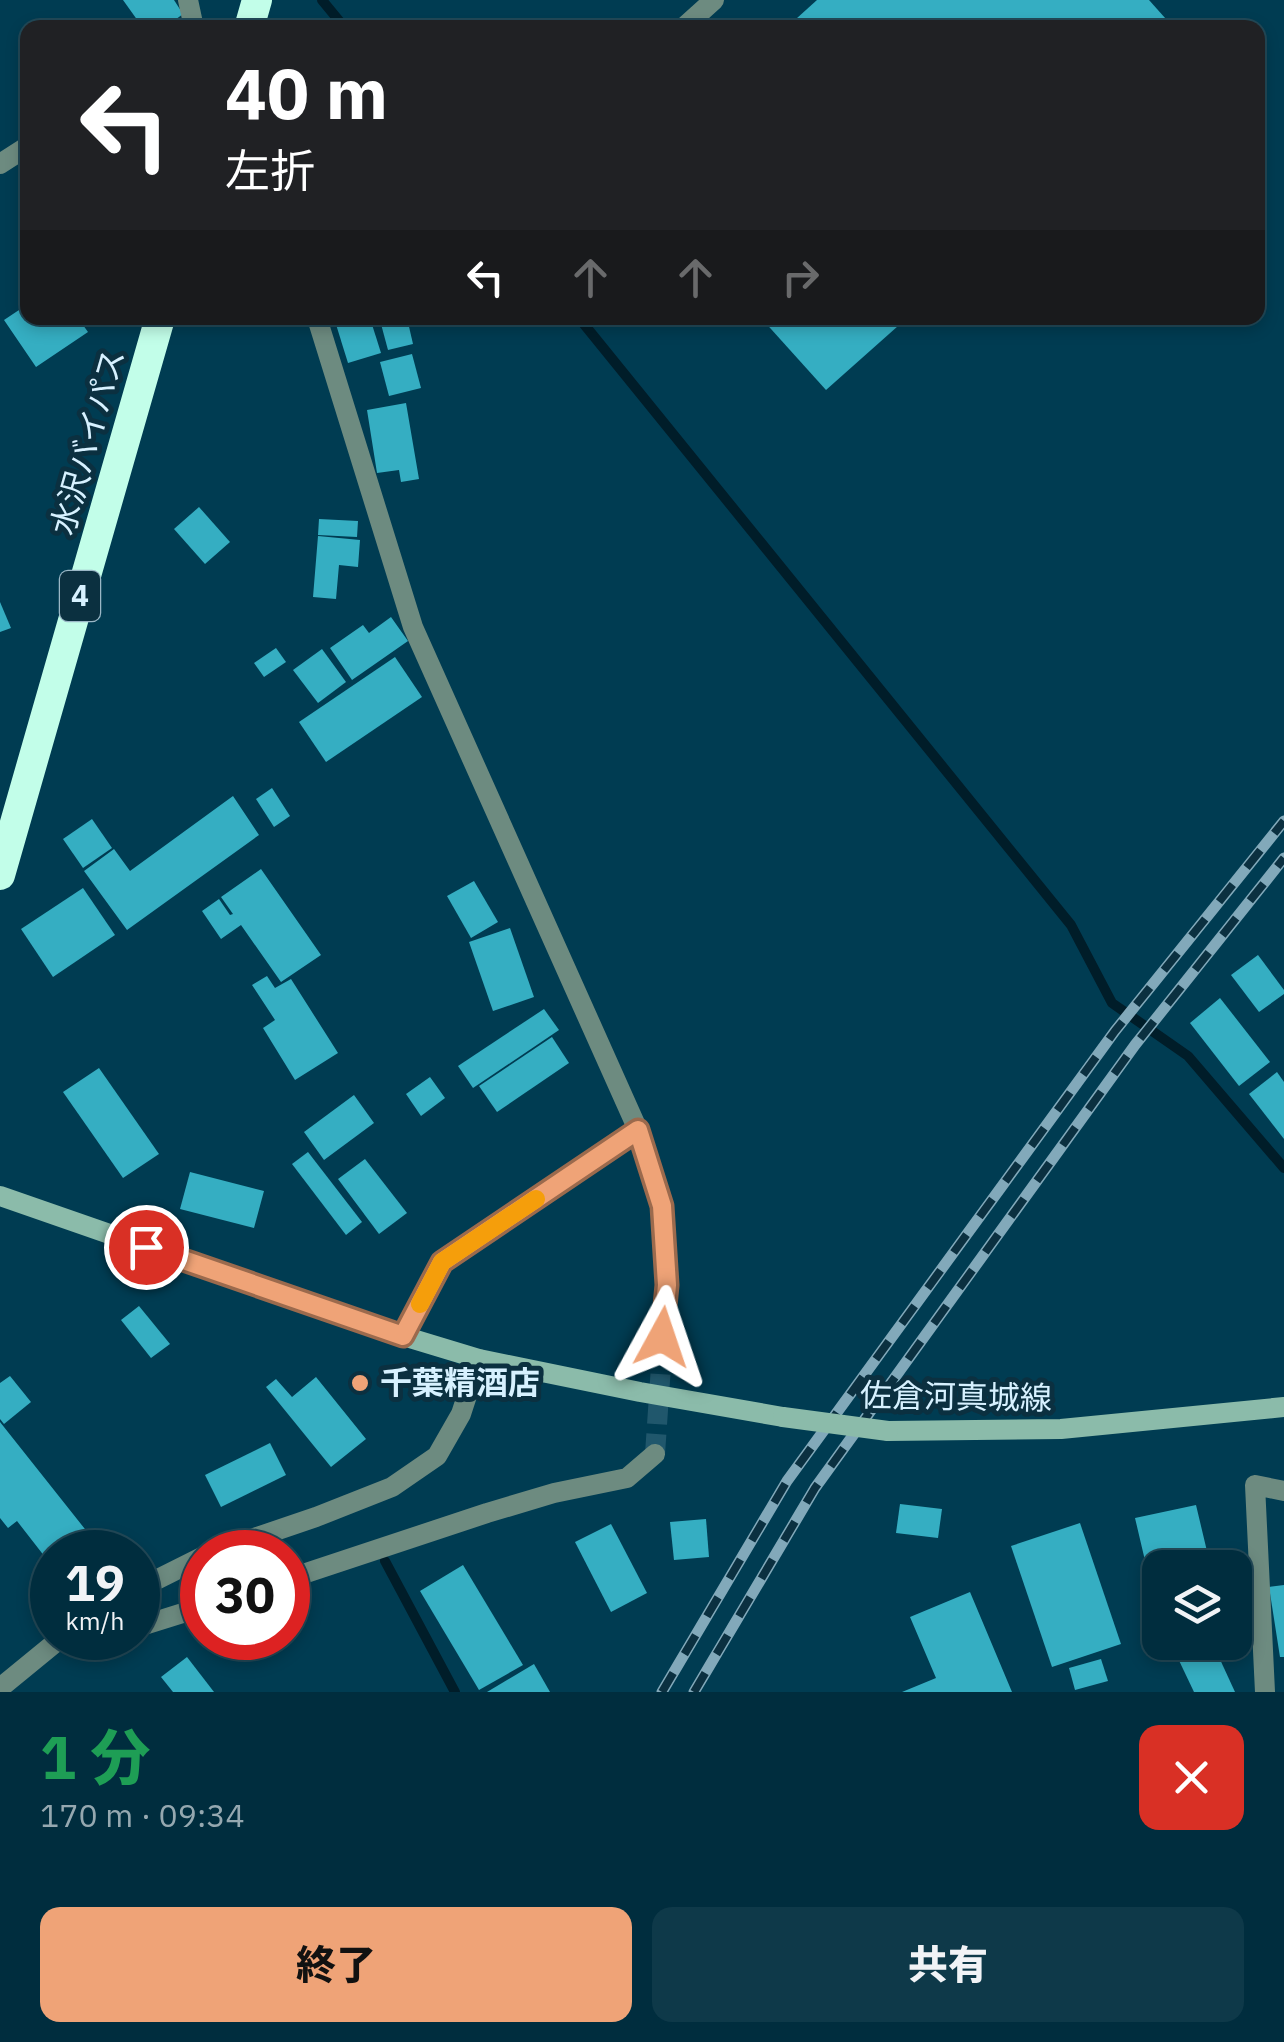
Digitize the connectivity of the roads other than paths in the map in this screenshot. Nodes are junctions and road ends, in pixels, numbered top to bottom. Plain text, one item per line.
1 (714, 0) edge
2 (692, 20) edge
3 (158, 325) edge
4 (319, 325) edge
5 (0, 874) edge
6 (638, 1130) junction
7 (0, 1196) edge
8 (403, 1336) junction
9 (662, 1337) tunnel mouth
10 (479, 1358) junction
11 (1284, 1407) edge
12 (656, 1454) dead end
13 (1284, 1491) edge
14 (278, 1530) edge
15 (310, 1571) edge
16 (37, 1660) edge
17 (0, 1688) edge
18 (1264, 1692) edge

1 - 2 street
3 - 5 highway, 水沢バイパス / 4
4 - 6 street
6 - 8 street
6 - 9 street
7 - 8 main road, 佐倉河真城線
8 - 10 main road, 佐倉河真城線
10 - 11 main road, 佐倉河真城線, bridge
10 - 14 street
12 - 15 street
13 - 18 street
16 - 17 street

